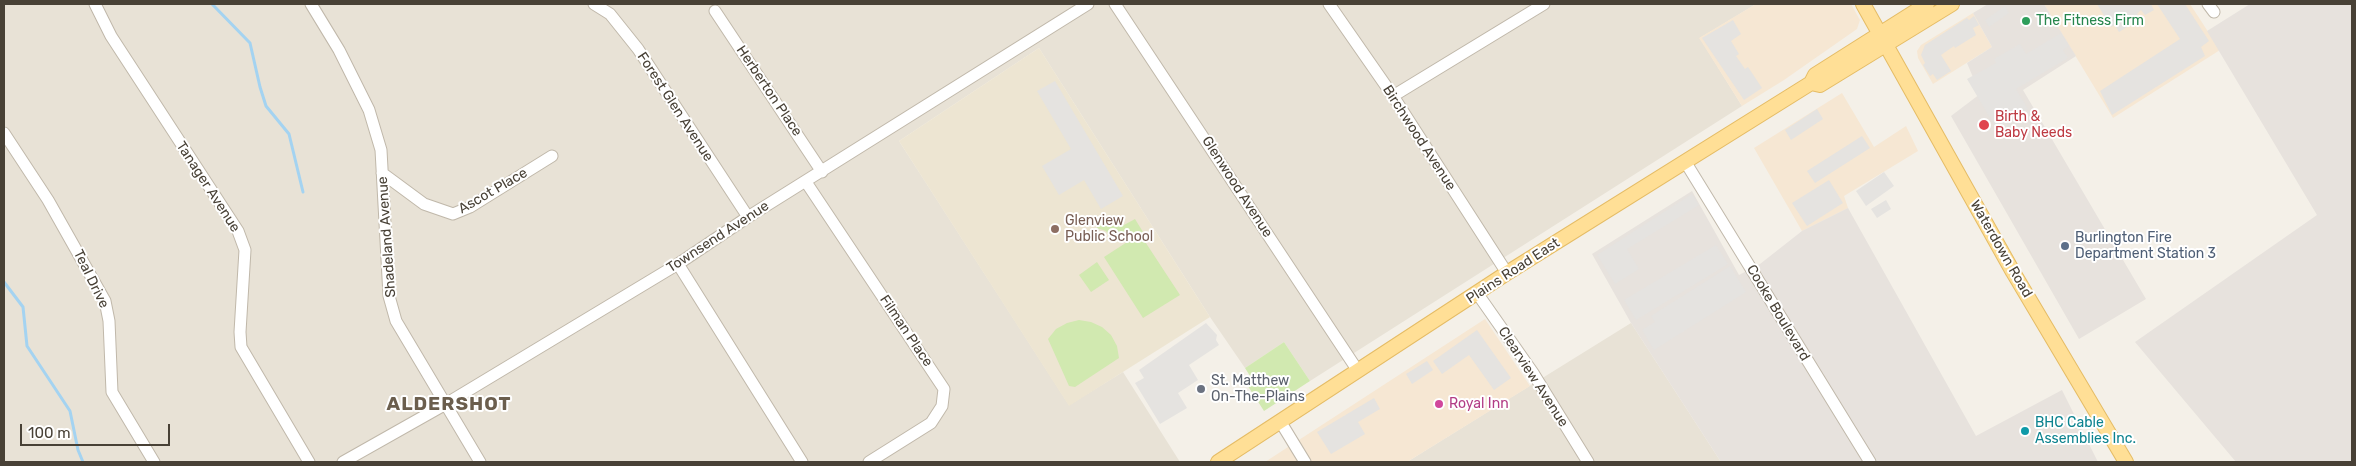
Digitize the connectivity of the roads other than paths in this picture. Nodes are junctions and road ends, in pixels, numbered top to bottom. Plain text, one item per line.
1 (95, 4) edge
2 (311, 4) edge
3 (594, 4) edge
4 (1088, 4) edge
5 (1115, 4) edge
6 (1330, 4) edge
7 (1544, 4) edge
8 (1863, 4) edge
9 (1927, 4) edge
10 (1952, 4) edge
11 (715, 11) dead end
12 (1882, 39) junction
13 (1393, 96) junction
14 (4, 133) edge
15 (552, 156) dead end
16 (1686, 163) junction
17 (382, 172) junction
18 (822, 172) junction
19 (806, 182) junction
20 (748, 218) junction
21 (678, 264) junction
22 (1507, 273) junction
23 (1477, 293) junction
24 (1358, 371) junction
25 (444, 404) junction
26 (1280, 422) junction
27 (154, 462) edge
28 (310, 462) edge
29 (343, 462) edge
30 (480, 462) edge
31 (802, 462) edge
32 (870, 462) edge
33 (1218, 462) edge
34 (1306, 462) edge
35 (1588, 462) edge
36 (1870, 462) edge
37 (2126, 462) edge

1 - 28 street, Tanager Avenue
2 - 17 street, Shadeland Avenue
3 - 20 street, Forest Glen Avenue
4 - 18 street, Townsend Avenue
5 - 24 street, Glenwood Avenue
6 - 13 street, Birchwood Avenue
7 - 13 street
8 - 12 main road, Waterdown Road
9 - 12 main road
10 - 12 main road
11 - 18 street, Herberton Place
12 - 16 main road, Plains Road East
12 - 37 main road, Waterdown Road
13 - 22 street, Birchwood Avenue
14 - 27 street, Teal Drive
15 - 17 street, Ascot Place
16 - 22 main road, Plains Road East
16 - 36 street, Cooke Boulevard
17 - 25 street, Shadeland Avenue
18 - 19 street, Townsend Avenue
19 - 20 street, Townsend Avenue
19 - 32 street, Filman Place
20 - 21 street, Townsend Avenue
21 - 25 street, Townsend Avenue
21 - 31 street
22 - 23 main road, Plains Road East
23 - 24 main road, Plains Road East
23 - 35 street, Clearview Avenue
24 - 26 main road, Plains Road East
25 - 29 street, Townsend Avenue
25 - 30 street, Shadeland Avenue
26 - 33 main road, Plains Road East
26 - 34 street

